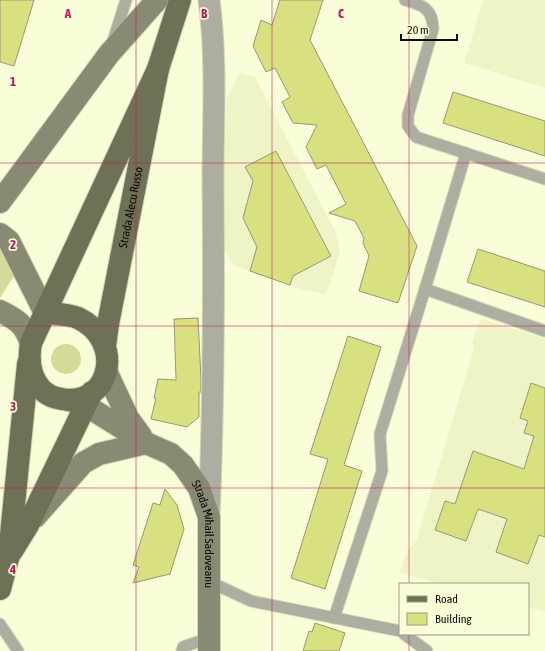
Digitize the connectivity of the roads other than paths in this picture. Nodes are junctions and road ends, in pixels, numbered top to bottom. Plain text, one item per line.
1 (126, 0) edge
2 (157, 0) edge
3 (180, 0) edge
4 (209, 0) edge
5 (405, 0) edge
6 (429, 5) edge
7 (109, 54) junction
8 (158, 69) junction
9 (466, 153) junction
10 (545, 179) edge
11 (0, 202) edge
12 (0, 219) edge
13 (4, 237) edge
14 (425, 289) junction
15 (0, 311) edge
16 (45, 314) junction
17 (545, 331) edge
18 (105, 346) junction
19 (29, 350) junction
20 (106, 371) junction
21 (82, 399) junction
22 (146, 443) junction
23 (209, 517) junction
24 (28, 525) junction
25 (5, 556) edge
26 (208, 581) junction
27 (0, 589) edge
28 (334, 618) junction
29 (0, 624) edge
30 (399, 631) edge
31 (405, 635) edge
32 (209, 644) edge
33 (18, 651) edge
34 (182, 651) edge
35 (427, 651) edge

1 - 7 lane
2 - 7 main road
3 - 8 main road, Strada Alecu Russo
4 - 23 street
5 - 6 lane
6 - 9 lane
7 - 11 main road
8 - 16 main road, Strada Alecu Russo
8 - 18 main road, Strada Alecu Russo
9 - 10 lane
9 - 14 lane
12 - 13 main road
13 - 16 main road
14 - 17 lane
14 - 28 lane
15 - 19 main road
16 - 18 main road
16 - 19 main road
18 - 20 main road
19 - 21 main road
19 - 25 main road
20 - 21 main road
20 - 22 main road
21 - 22 main road, Strada Mihail Sadoveanu
21 - 24 main road
22 - 23 main road, Strada Mihail Sadoveanu
22 - 24 main road
23 - 26 main road, Strada Mihail Sadoveanu
24 - 25 main road
25 - 27 main road
26 - 28 lane
26 - 32 main road, Strada Mihail Sadoveanu
28 - 30 lane
29 - 33 lane
31 - 35 lane
32 - 34 lane

